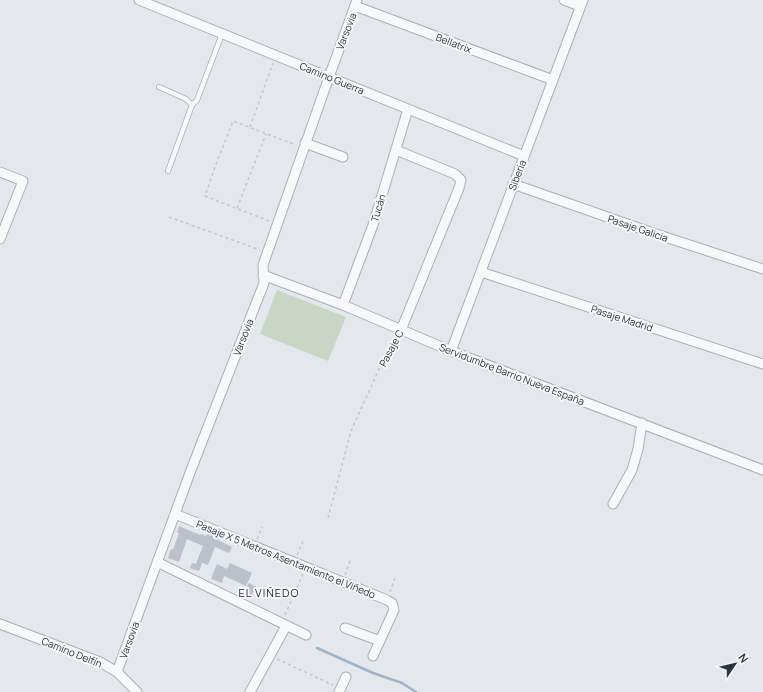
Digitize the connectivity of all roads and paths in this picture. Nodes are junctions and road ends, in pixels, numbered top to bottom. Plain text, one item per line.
1 (139, 0) edge
2 (564, 0) edge
3 (356, 3) edge
4 (582, 3) edge
5 (222, 34) junction
6 (276, 55) junction
7 (328, 76) junction
8 (553, 80) junction
9 (159, 87) dead end
10 (192, 105) junction
11 (408, 109) junction
12 (250, 127) junction
13 (266, 134) junction
14 (304, 146) junction
15 (396, 150) junction
16 (524, 156) junction
17 (343, 157) dead end
18 (168, 171) dead end
19 (0, 172) edge
20 (513, 184) junction
21 (237, 208) junction
22 (170, 217) dead end
23 (277, 224) junction
24 (0, 239) edge
25 (268, 251) junction
26 (763, 269) edge
27 (481, 272) junction
28 (263, 274) junction
29 (343, 305) junction
30 (401, 330) junction
31 (451, 351) junction
32 (763, 364) edge
33 (642, 423) junction
34 (763, 469) edge
35 (613, 504) dead end
36 (175, 514) junction
37 (328, 518) dead end
38 (262, 527) dead end
39 (304, 539) dead end
40 (254, 546) junction
41 (351, 558) dead end
42 (158, 562) junction
43 (294, 562) junction
44 (306, 567) junction
45 (395, 578) dead end
46 (343, 582) junction
47 (391, 603) junction
48 (0, 624) edge
49 (284, 624) junction
50 (346, 628) dead end
51 (306, 635) dead end
52 (380, 640) junction
53 (270, 656) junction
54 (373, 656) dead end
55 (117, 672) junction
56 (346, 677) dead end
57 (340, 690) edge
58 (137, 692) edge
59 (250, 692) edge

1 - 5 street, Camino Guerra
2 - 4 street
3 - 7 street, Varsovia
3 - 8 street, Bellatrix
4 - 8 street, Siberia
5 - 6 street, Camino Guerra
5 - 10 lane
6 - 7 street, Camino Guerra
6 - 12 path
7 - 11 street, Camino Guerra
7 - 14 street, Varsovia
8 - 16 street, Siberia
9 - 10 lane
10 - 18 lane
11 - 15 street, Tucán
11 - 16 street, Camino Guerra
12 - 13 path
12 - 21 path
13 - 14 path
13 - 21 path
14 - 17 street
14 - 23 street, Varsovia
15 - 29 street, Tucán
15 - 30 street, Pasaje C
16 - 20 street, Siberia
19 - 24 street
20 - 26 street, Pasaje Galicia
20 - 27 street, Siberia
21 - 23 path
22 - 25 path
23 - 25 street, Varsovia
25 - 28 street, Varsovia
27 - 31 street, Siberia
27 - 32 street, Pasaje Madrid
28 - 29 street, Servidumbre Barrio Nueva España
28 - 36 street, Varsovia
29 - 30 street, Servidumbre Barrio Nueva España
30 - 31 street, Servidumbre Barrio Nueva España
30 - 37 path, Pasaje C
31 - 33 street, Servidumbre Barrio Nueva España
33 - 34 street, Servidumbre Barrio Nueva España
33 - 35 street
36 - 40 street, Pasaje X 5 Metros Asentamiento el Viñedo
36 - 42 street, Varsovia
38 - 40 path
39 - 43 path
40 - 43 street, Pasaje X 5 Metros Asentamiento el Viñedo
41 - 46 path
42 - 49 street
42 - 55 street, Varsovia
43 - 44 street, Pasaje X 5 Metros Asentamiento el Viñedo
44 - 46 street, Pasaje X 5 Metros Asentamiento el Viñedo
44 - 49 path
45 - 47 path
46 - 47 street, Pasaje X 5 Metros Asentamiento el Viñedo
47 - 52 street
48 - 55 street, Camino Delfín
49 - 51 street
49 - 53 street
50 - 52 street
52 - 54 street
53 - 57 path
53 - 59 street
55 - 58 street, Camino Delfín
56 - 57 street

